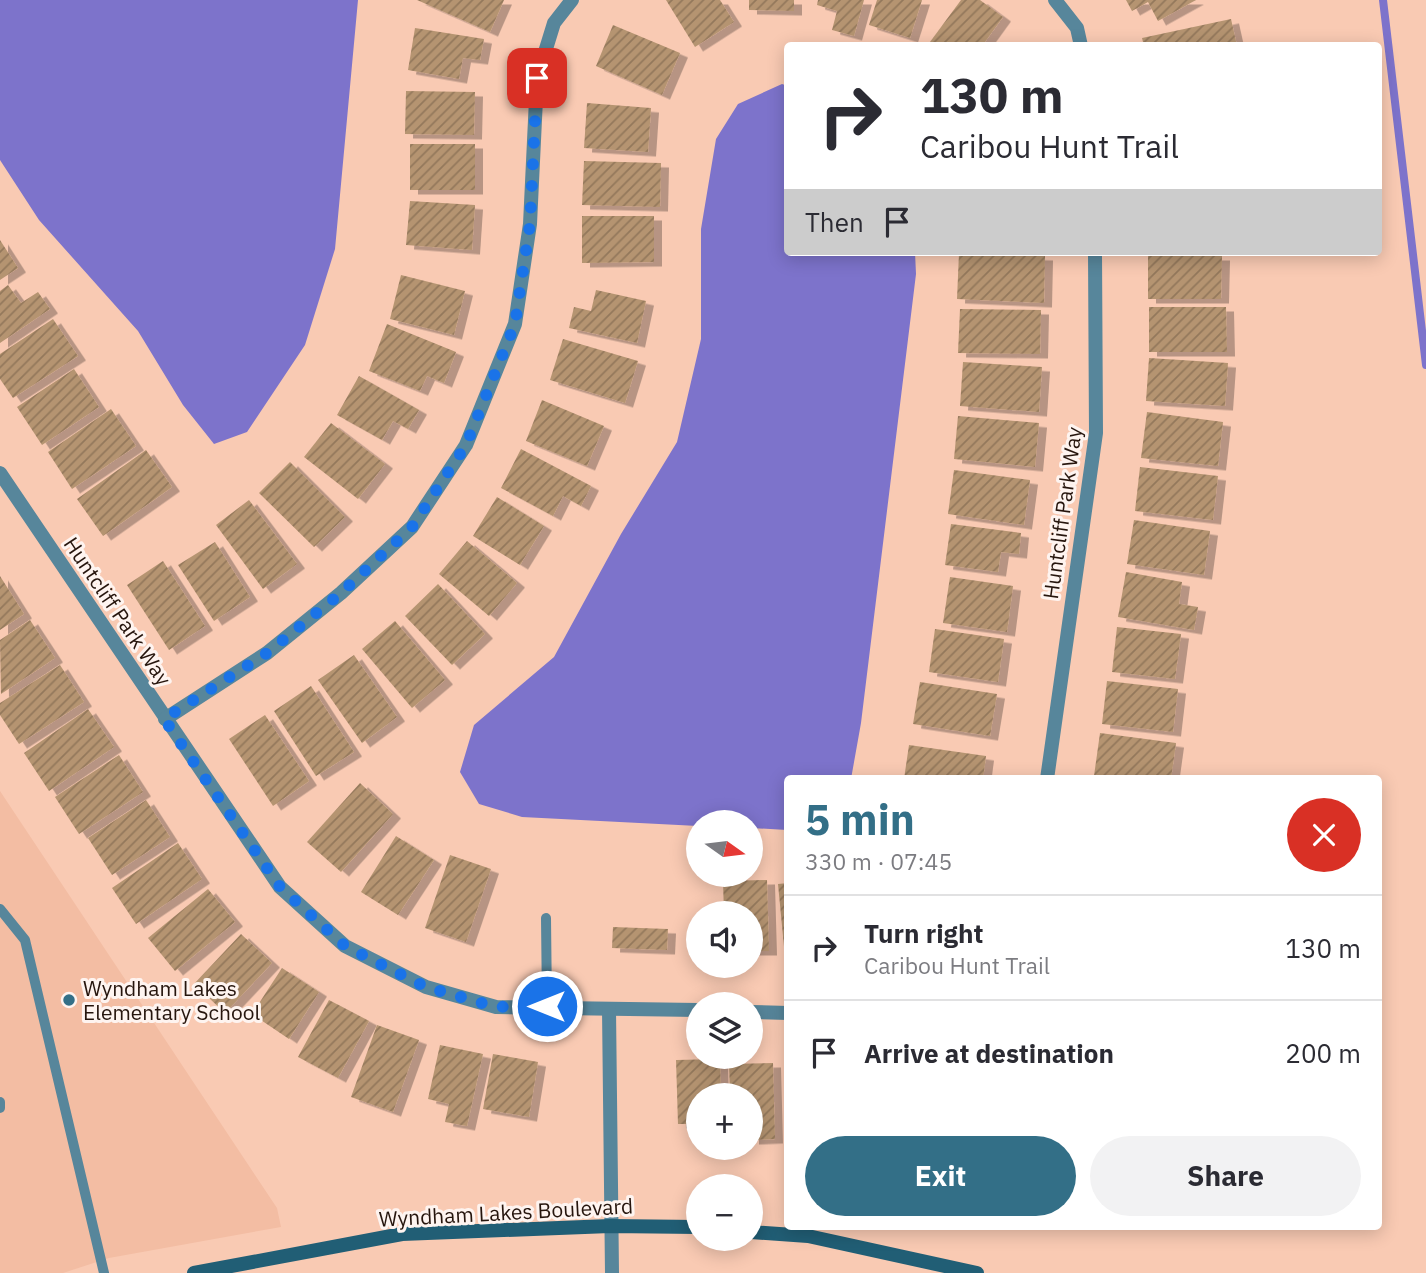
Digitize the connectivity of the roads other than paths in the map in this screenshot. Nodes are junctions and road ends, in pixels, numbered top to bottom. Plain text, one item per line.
1 (572, 0) edge
2 (1055, 0) edge
3 (1081, 42) edge
4 (1095, 256) edge
5 (0, 473) edge
6 (164, 719) junction
7 (1048, 775) edge
8 (0, 909) edge
9 (546, 918) dead end
10 (547, 1006) junction
11 (609, 1009) junction
12 (686, 1010) edge
13 (763, 1012) edge
14 (784, 1013) edge
15 (0, 1102) edge
16 (0, 1108) edge
17 (610, 1226) junction
18 (686, 1227) edge
19 (763, 1233) edge
20 (104, 1273) edge
21 (194, 1273) edge
22 (612, 1273) edge
23 (977, 1273) edge

1 - 6 street
2 - 3 street
4 - 7 street, Huntcliff Park Way
5 - 6 street, Huntcliff Park Way
6 - 10 street, Huntcliff Park Way
8 - 20 lane
9 - 10 lane
10 - 11 street, Huntcliff Park Way
11 - 12 street, Huntcliff Park Way
11 - 17 street
13 - 14 street
15 - 16 lane
17 - 18 street, Wyndham Lakes Boulevard
17 - 21 street, Wyndham Lakes Boulevard
17 - 22 street
19 - 23 street

